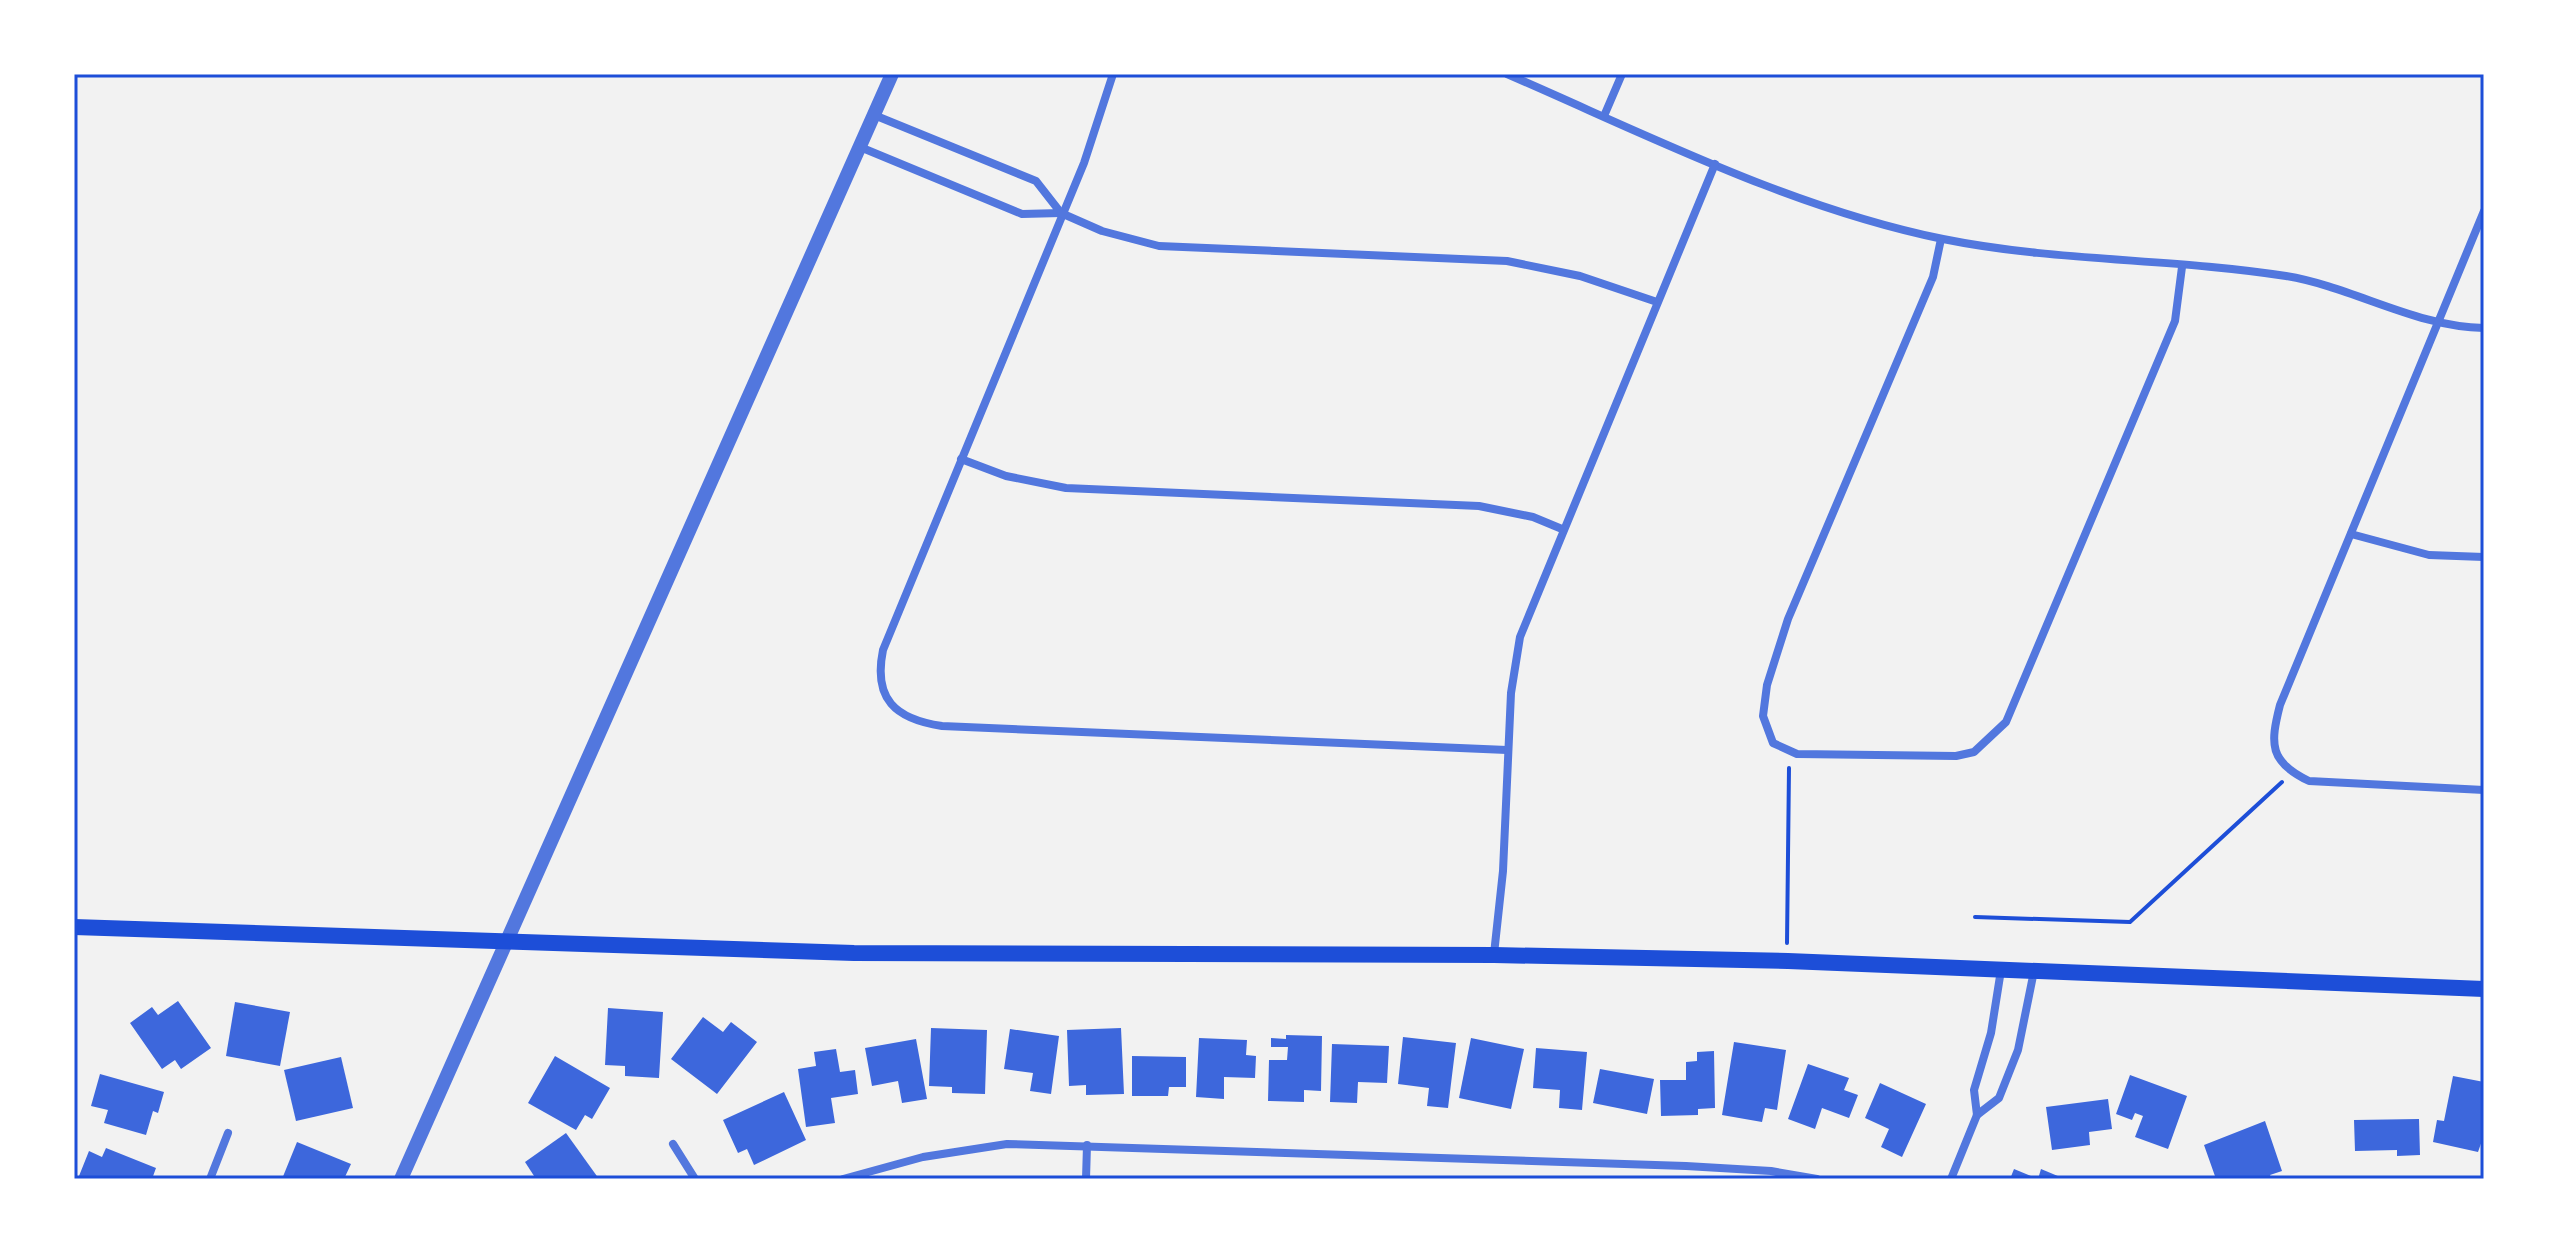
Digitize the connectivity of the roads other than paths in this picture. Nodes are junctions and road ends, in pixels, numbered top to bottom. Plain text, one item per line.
1 (892, 74) edge
2 (1113, 74) edge
3 (1507, 74) edge
4 (1622, 74) edge
5 (874, 115) junction
6 (1604, 116) junction
7 (860, 147) junction
8 (1715, 164) junction
9 (2484, 211) edge
10 (1061, 213) junction
11 (1941, 239) junction
12 (2182, 267) junction
13 (1657, 302) junction
14 (2438, 322) junction
15 (2484, 328) edge
16 (961, 459) junction
17 (1562, 529) junction
18 (2351, 534) junction
19 (2484, 557) edge
20 (1507, 750) junction
21 (2484, 790) edge
22 (74, 927) edge
23 (508, 943) junction
24 (1494, 955) junction
25 (2001, 970) junction
26 (2034, 971) junction
27 (2484, 989) edge
28 (1977, 1115) junction
29 (228, 1133) dead end
30 (673, 1144) dead end
31 (1087, 1145) junction
32 (210, 1179) edge
33 (401, 1179) edge
34 (695, 1179) edge
35 (843, 1179) edge
36 (1086, 1179) edge
37 (1817, 1179) edge
38 (1951, 1179) edge

1 - 5 street
2 - 10 street
3 - 6 street
4 - 6 street
5 - 7 street
5 - 10 street
6 - 8 street
7 - 10 street
7 - 23 street
8 - 11 street
8 - 13 street
9 - 14 street
10 - 13 street
10 - 16 street
11 - 12 street
11 - 12 street
12 - 14 street
13 - 17 street
14 - 15 street
14 - 18 street
16 - 17 street
16 - 20 street
17 - 20 street
18 - 19 street
18 - 21 street
20 - 24 street
22 - 23 main road
23 - 24 main road
23 - 33 street
24 - 25 main road
25 - 26 main road
25 - 28 street
26 - 27 main road
26 - 28 street
28 - 38 street
29 - 32 street
30 - 34 street
31 - 35 street
31 - 36 street
31 - 37 street

